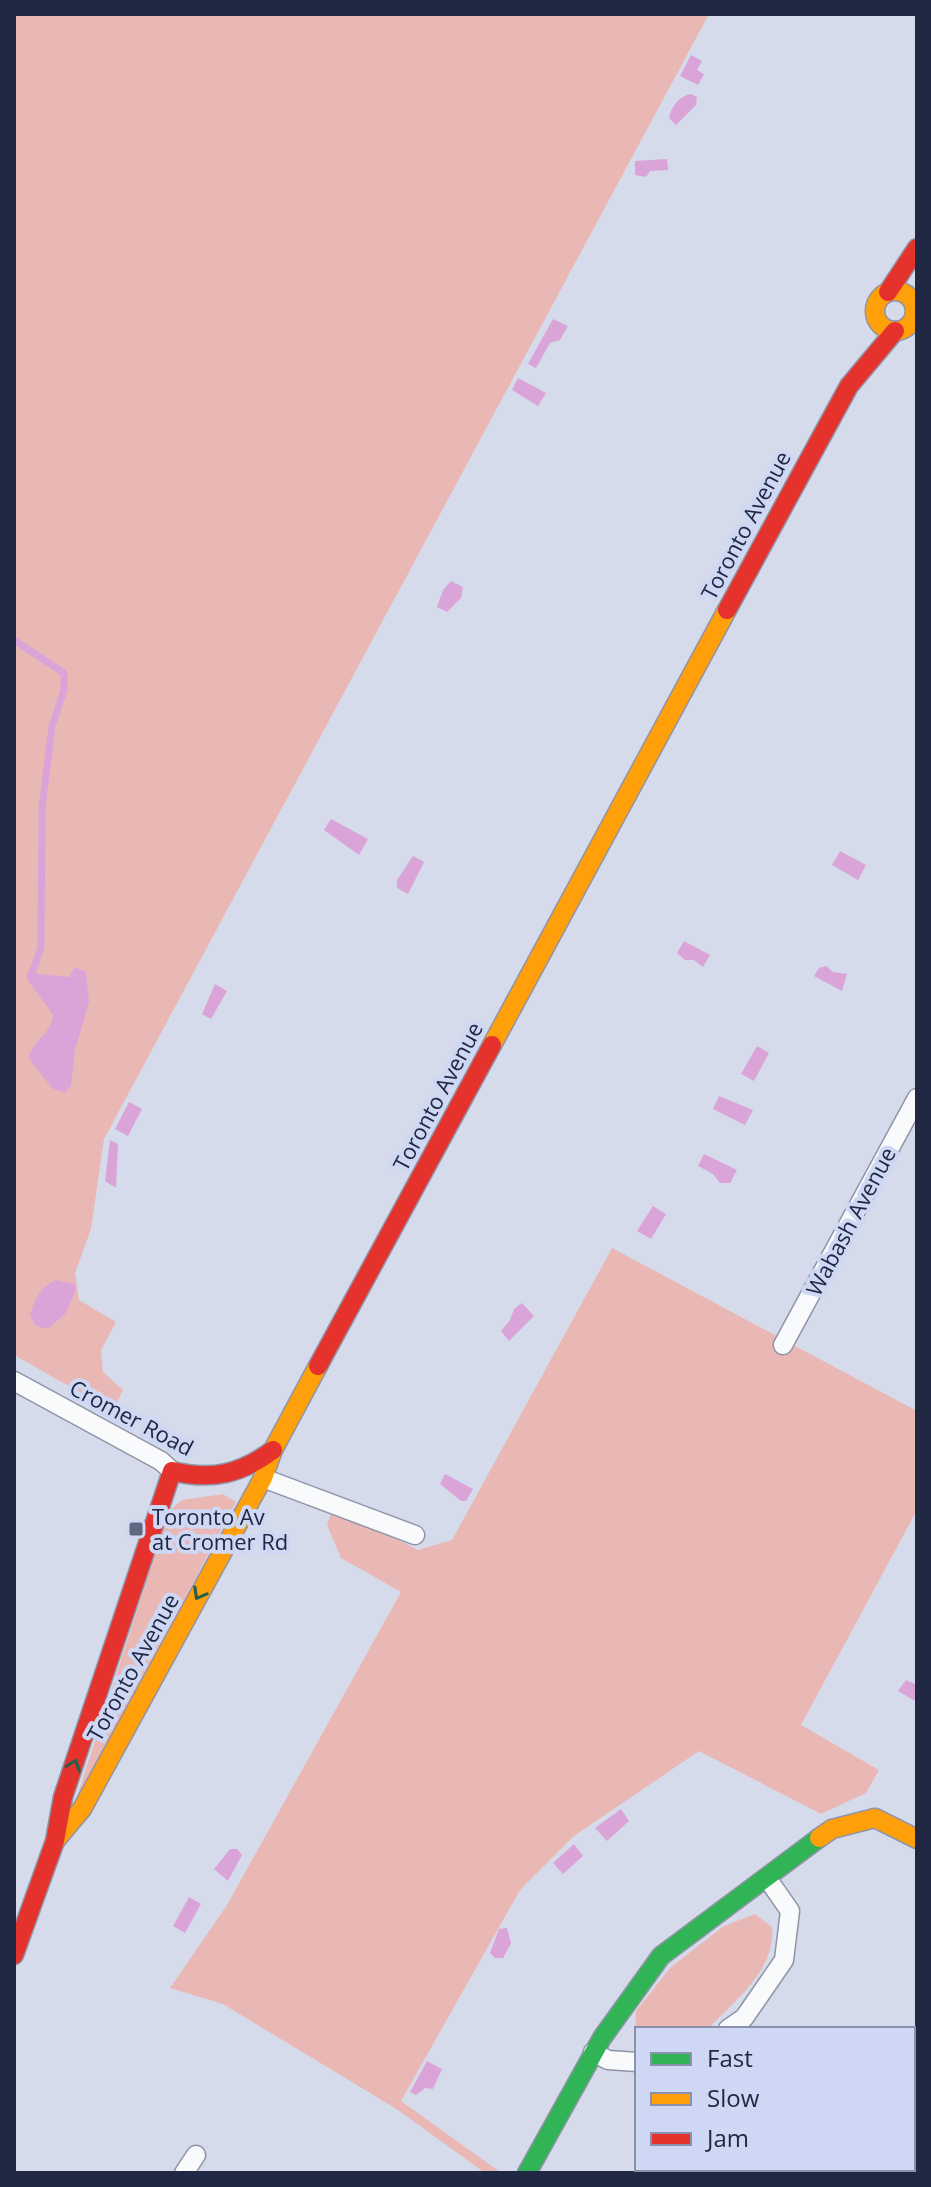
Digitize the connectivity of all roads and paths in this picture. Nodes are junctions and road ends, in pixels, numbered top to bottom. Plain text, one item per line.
1 (917, 248) edge
2 (888, 292) junction
3 (915, 301) edge
4 (875, 315) junction
5 (904, 333) edge
6 (860, 371) junction
7 (917, 1098) edge
8 (783, 1345) dead end
9 (14, 1381) edge
10 (273, 1450) junction
11 (172, 1471) junction
12 (263, 1478) junction
13 (415, 1535) dead end
14 (917, 1839) edge
15 (55, 1841) junction
16 (767, 1878) junction
17 (14, 1955) edge
18 (731, 2027) edge
19 (593, 2052) junction
20 (635, 2062) edge
21 (196, 2155) dead end
22 (184, 2173) edge
23 (527, 2173) edge

1 - 2 street
2 - 3 street
2 - 4 street
3 - 5 street
4 - 5 street
4 - 6 street, Toronto Avenue
5 - 6 street, Toronto Avenue
6 - 10 street, Toronto Avenue
7 - 8 street, Wabash Avenue
9 - 11 street, Cromer Road
10 - 11 street, Cromer Road
10 - 12 street, Toronto Avenue
15 -> 11 street, Toronto Avenue
12 - 13 street
12 -> 15 street, Toronto Avenue
14 - 16 street
15 - 17 street, Toronto Avenue
16 - 18 street
16 - 19 street
19 - 20 street
19 - 23 street
21 - 22 street

